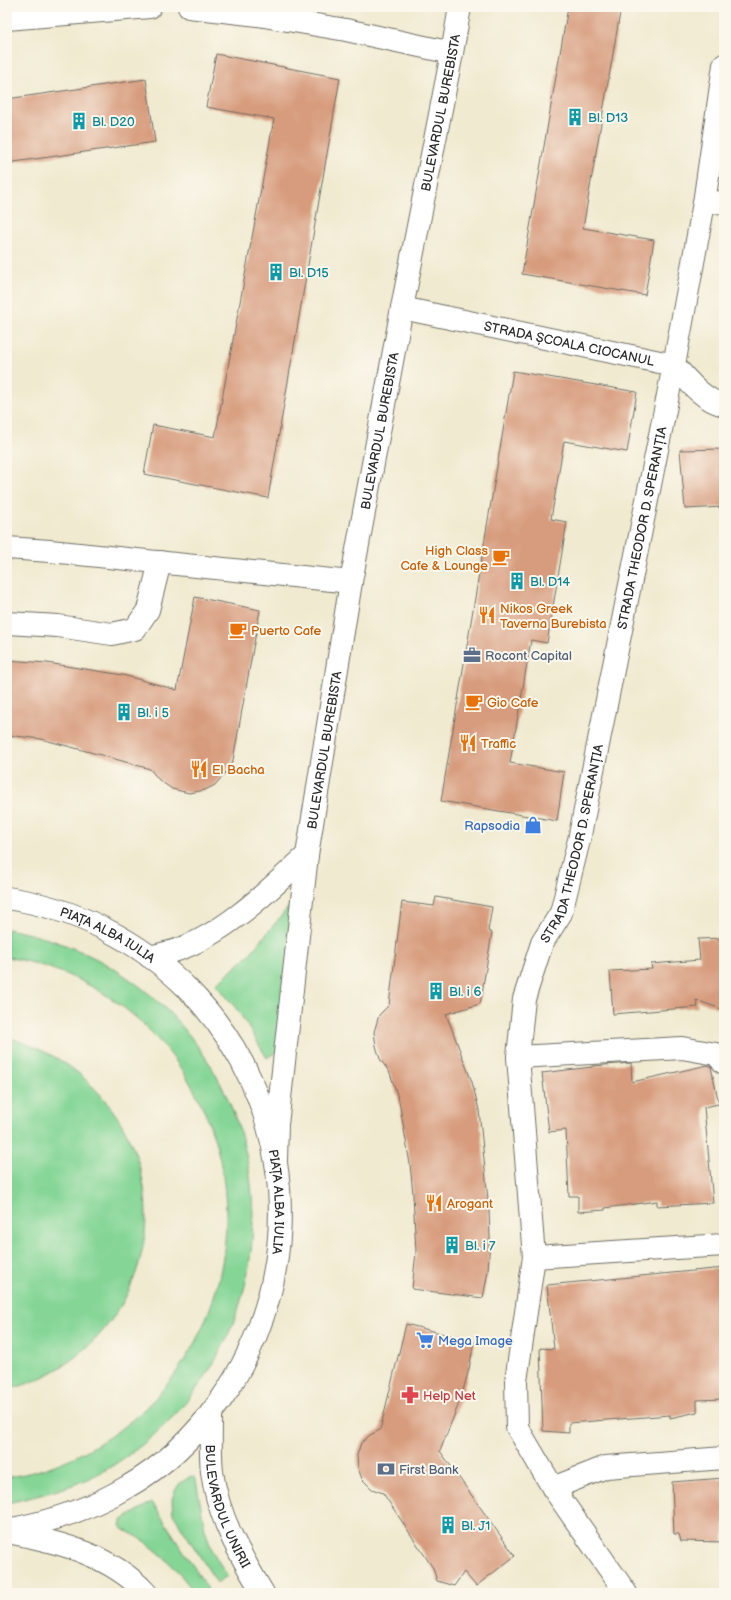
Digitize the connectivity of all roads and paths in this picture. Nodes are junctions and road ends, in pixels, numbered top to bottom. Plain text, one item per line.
1 (150, 7) edge
2 (189, 7) edge
3 (460, 7) edge
4 (7, 19) edge
5 (452, 53) junction
6 (724, 65) edge
7 (714, 202) edge
8 (402, 308) junction
9 (674, 365) junction
10 (724, 405) edge
11 (7, 548) edge
12 (160, 562) junction
13 (351, 582) junction
14 (7, 623) edge
15 (307, 855) junction
16 (7, 898) edge
17 (150, 957) junction
18 (518, 1058) junction
19 (724, 1064) edge
20 (276, 1160) junction
21 (724, 1245) edge
22 (534, 1257) junction
23 (211, 1413) junction
24 (724, 1458) edge
25 (553, 1488) junction
26 (7, 1531) edge
27 (146, 1593) edge
28 (263, 1593) edge
29 (626, 1593) edge

1 - 4 street
2 - 5 street
3 - 5 street, BULEVARDUL BUREBISTA
5 - 8 street, BULEVARDUL BUREBISTA
6 - 7 street, STRADA THEODOR D. SPERANȚIA
7 - 9 street, STRADA THEODOR D. SPERANȚIA
8 - 9 street, STRADA ȘCOALA CIOCANUL
8 - 13 street, BULEVARDUL BUREBISTA
9 - 10 street
9 - 18 street, STRADA THEODOR D. SPERANȚIA
11 - 12 street
12 - 13 street
12 - 14 street
13 - 15 street, BULEVARDUL BUREBISTA
15 - 17 street
15 - 20 street, BULEVARDUL BUREBISTA
16 - 17 street, PIAȚA ALBA IULIA
17 - 20 street, PIAȚA ALBA IULIA
18 - 19 street
18 - 22 street, STRADA THEODOR D. SPERANȚIA
20 - 23 street, PIAȚA ALBA IULIA
21 - 22 street
22 - 25 street, STRADA THEODOR D. SPERANȚIA
23 - 26 street, PIAȚA ALBA IULIA
23 - 28 street, BULEVARDUL UNIRII
24 - 25 street
25 - 29 street, STRADA THEODOR D. SPERANȚIA
26 - 27 street

